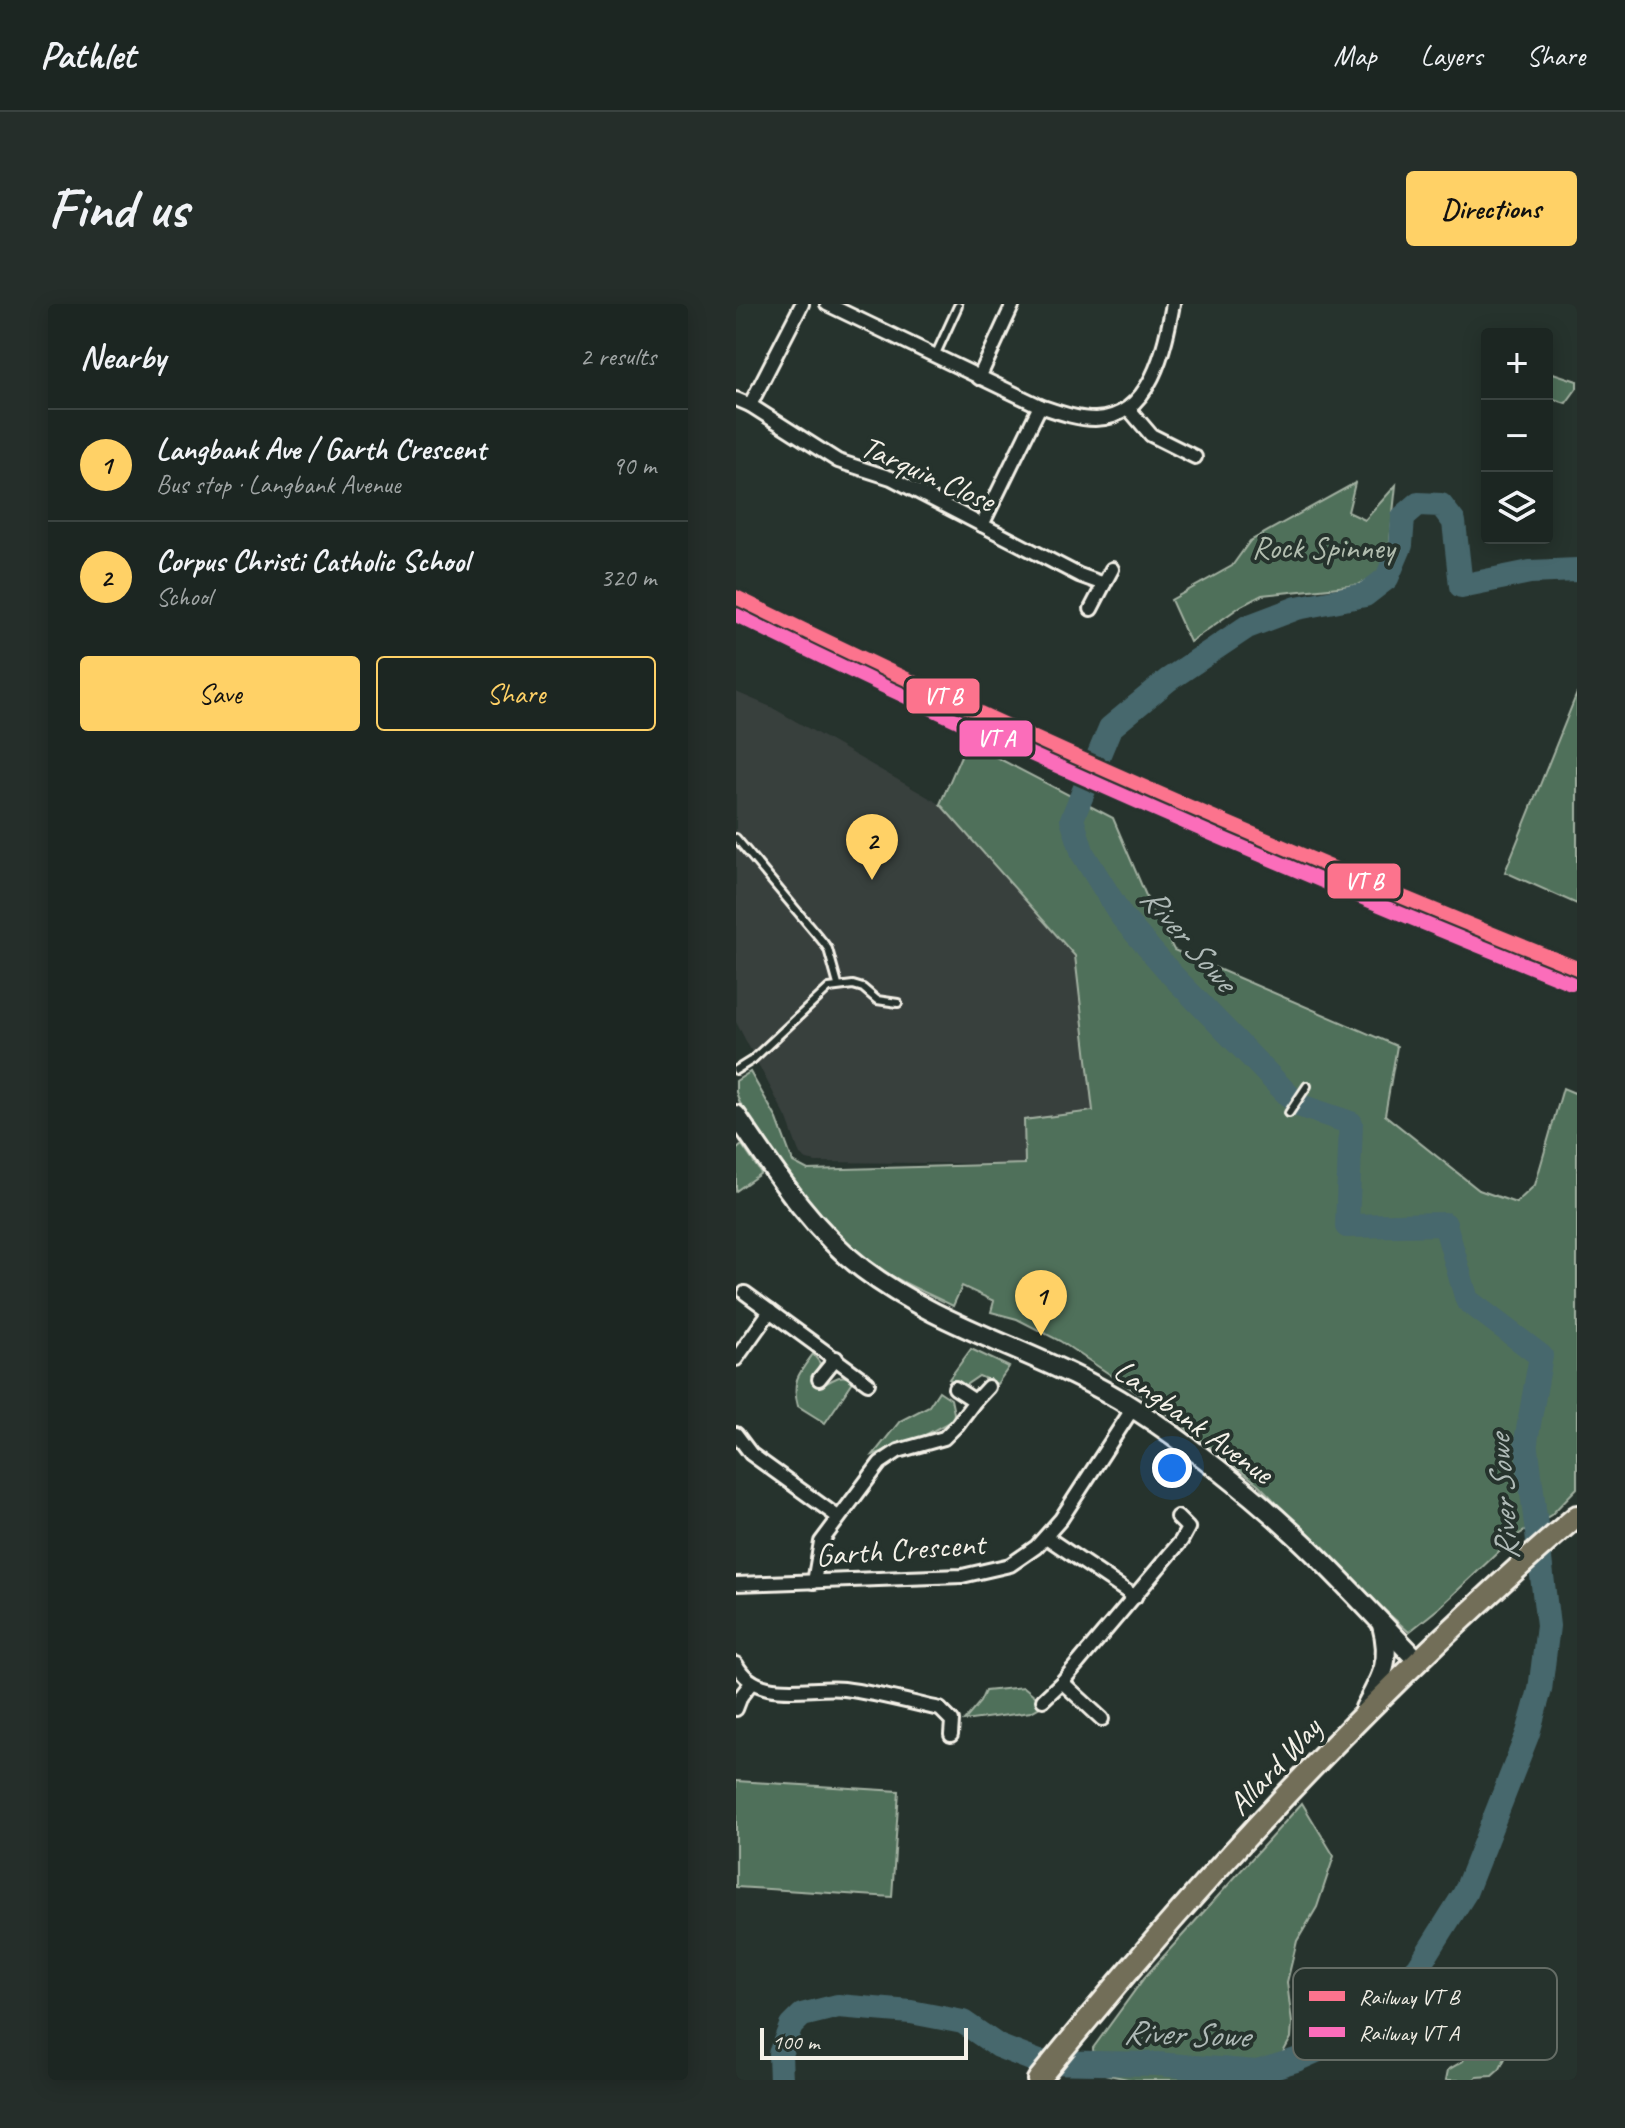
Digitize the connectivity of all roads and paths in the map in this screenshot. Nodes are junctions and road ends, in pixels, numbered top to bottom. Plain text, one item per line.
1 (802, 304) edge
2 (827, 304) edge
3 (1013, 304) edge
4 (1173, 304) edge
5 (958, 306) edge
6 (935, 356) junction
7 (979, 378) junction
8 (736, 399) edge
9 (750, 405) junction
10 (1040, 406) junction
11 (1128, 408) junction
12 (1195, 457) dead end
13 (982, 525) junction
14 (1112, 569) dead end
15 (1104, 584) junction
16 (1091, 609) dead end
17 (736, 838) edge
18 (838, 985) junction
19 (898, 1003) dead end
20 (736, 1070) edge
21 (1307, 1086) dead end
22 (1289, 1113) dead end
23 (736, 1115) edge
24 (745, 1293) dead end
25 (770, 1311) junction
26 (836, 1358) junction
27 (736, 1359) edge
28 (819, 1379) dead end
29 (868, 1383) dead end
30 (988, 1387) dead end
31 (955, 1388) dead end
32 (975, 1401) junction
33 (1133, 1408) junction
34 (736, 1434) edge
35 (838, 1517) junction
36 (1177, 1517) dead end
37 (1570, 1522) edge
38 (1203, 1527) dead end
39 (1188, 1528) junction
40 (1046, 1537) junction
41 (814, 1582) junction
42 (736, 1584) edge
43 (1135, 1597) junction
44 (1382, 1625) junction
45 (1418, 1661) junction
46 (736, 1664) edge
47 (752, 1682) junction
48 (1062, 1682) junction
49 (1043, 1700) dead end
50 (736, 1709) edge
51 (1360, 1718) junction
52 (1102, 1719) dead end
53 (951, 1735) dead end
54 (1038, 2080) edge

1 - 9 street
2 - 6 street
3 - 7 street
4 - 11 street
5 - 6 lane
6 - 7 street
7 - 10 street
8 - 9 street, Tarquin Close
9 - 13 street, Tarquin Close
10 - 11 street
10 - 13 street
11 - 12 street
13 - 15 street, Tarquin Close
14 - 15 street
15 - 16 street
17 - 18 lane
18 - 19 lane
18 - 20 lane
21 - 22 lane
23 - 33 street, Langbank Avenue
24 - 25 street
25 - 26 street
25 - 27 street
26 - 28 street
26 - 29 street
30 - 32 street
31 - 32 street
32 - 35 street
33 - 40 street, Garth Crescent
33 - 44 street, Langbank Avenue
34 - 35 street
35 - 41 street
36 - 39 street
37 - 45 main road, Allard Way
38 - 39 street
39 - 43 street
40 - 41 street, Garth Crescent
40 - 43 street
41 - 42 street, Garth Crescent
43 - 48 street
44 - 45 street, Langbank Avenue
44 - 51 street
45 - 51 main road, Allard Way
46 - 47 street
47 - 50 street
47 - 53 street
48 - 49 street
48 - 52 street
51 - 54 main road, Allard Way

